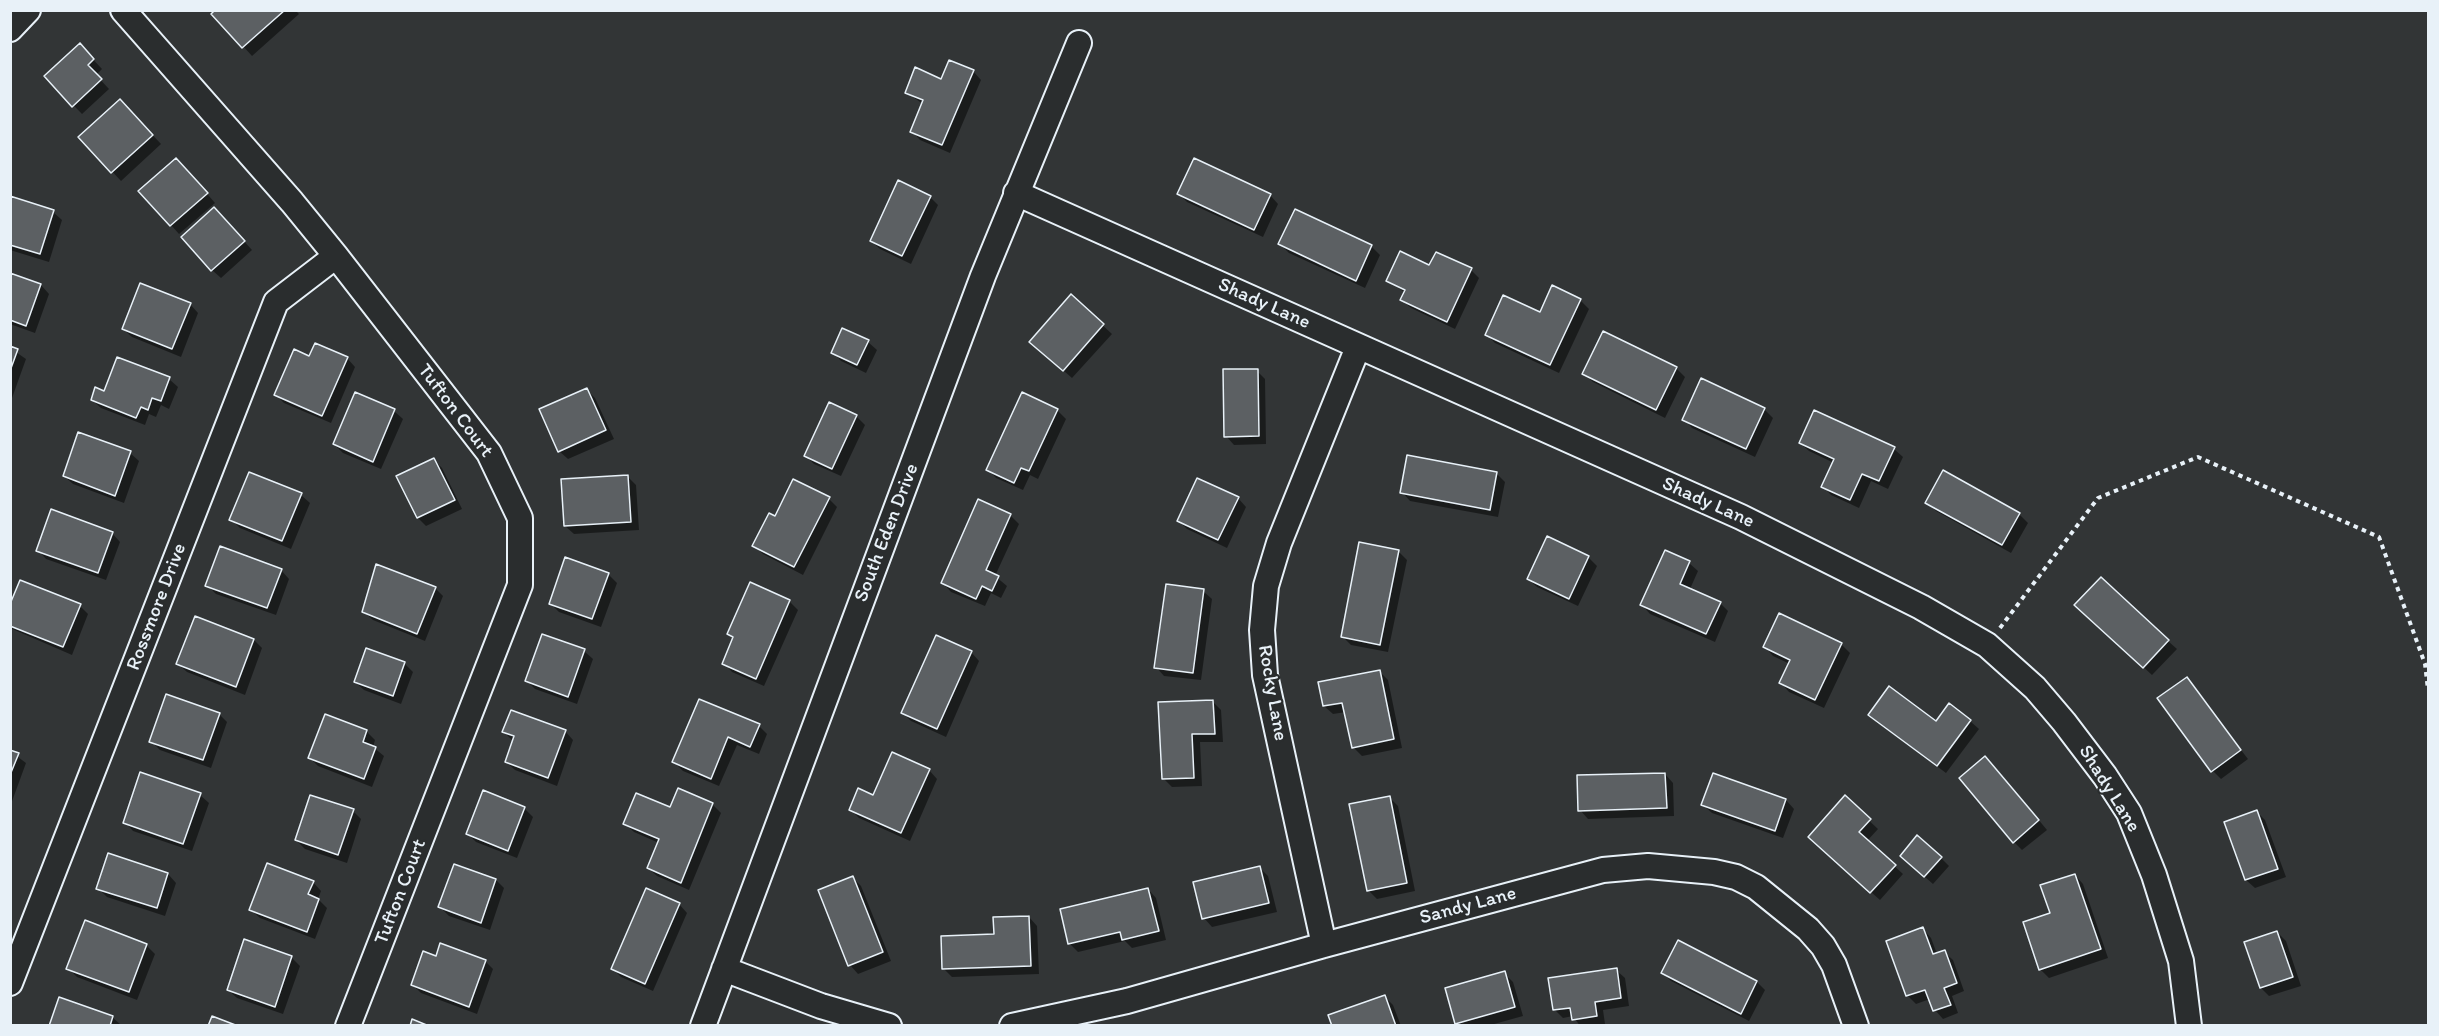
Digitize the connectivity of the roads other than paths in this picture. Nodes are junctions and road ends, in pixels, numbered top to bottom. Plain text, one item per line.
1 (28, 10) edge
2 (123, 10) edge
3 (10, 29) edge
4 (1079, 43) dead end
5 (1016, 194) junction
6 (336, 256) junction
7 (1358, 346) junction
8 (1324, 945) junction
9 (724, 969) junction
10 (10, 983) edge
11 (348, 1026) edge
12 (703, 1026) edge
13 (890, 1026) edge
14 (1012, 1026) edge
15 (1856, 1026) edge
16 (2189, 1026) edge

1 - 3 street
2 - 6 street, Tufton Court
4 - 5 street, South Eden Drive
5 - 7 street, Shady Lane
5 - 9 street, South Eden Drive
6 - 10 street, Rossmore Drive
6 - 11 street, Tufton Court
7 - 8 street, Rocky Lane
7 - 16 street, Shady Lane
8 - 14 street, Sandy Lane
8 - 15 street, Sandy Lane
9 - 12 street, South Eden Drive
9 - 13 street

